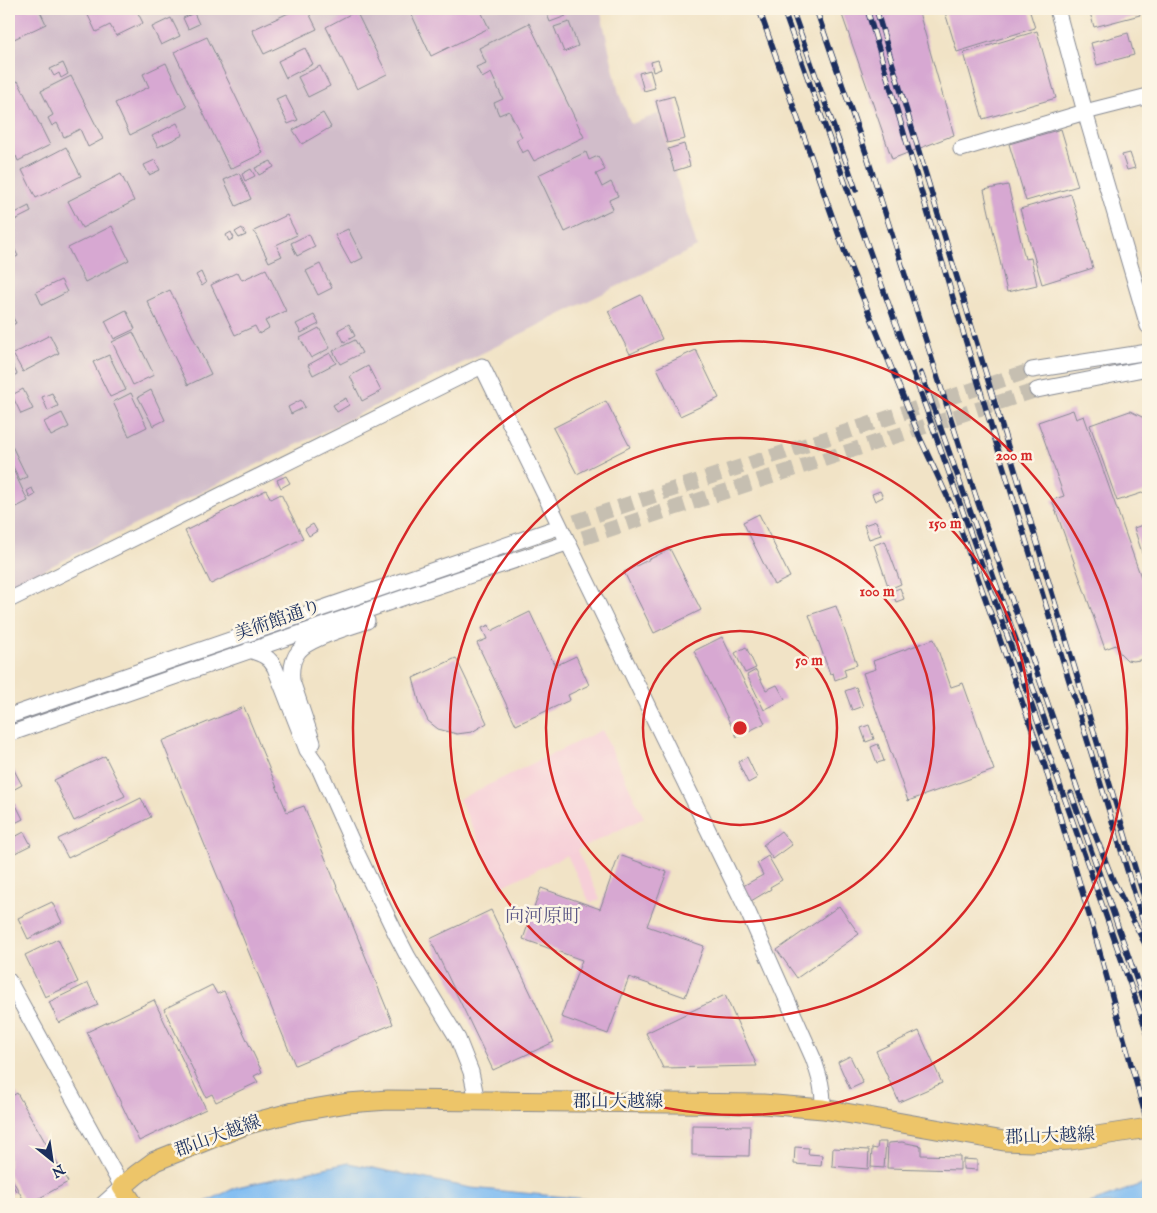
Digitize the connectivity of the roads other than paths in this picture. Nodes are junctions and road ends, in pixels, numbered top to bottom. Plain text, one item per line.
1 (1057, 9) edge
2 (1148, 96) edge
3 (1085, 112) junction
4 (961, 150) dead end
5 (1148, 326) edge
6 (1148, 352) edge
7 (1148, 368) edge
8 (1032, 370) tunnel mouth
9 (1037, 390) tunnel mouth
10 (553, 529) tunnel mouth
11 (561, 545) tunnel mouth
12 (408, 596) junction
13 (9, 600) edge
14 (249, 650) junction
15 (9, 716) edge
16 (9, 734) edge
17 (318, 766) junction
18 (9, 981) edge
19 (477, 1101) junction
20 (823, 1109) junction
21 (1148, 1128) edge
22 (128, 1196) edge
23 (103, 1204) edge

1 - 3 street
2 - 3 street
3 - 4 street
3 - 5 street
6 - 8 street
7 - 9 street
10 - 15 street, 美術館通り
11 - 12 street, 美術館通り
12 - 14 street, 美術館通り
12 - 17 street
13 - 20 street
14 - 16 street, 美術館通り
14 - 17 street
17 - 19 street
18 - 22 street
19 - 20 main road, 郡山大越線
19 - 22 main road, 郡山大越線
20 - 21 main road, 郡山大越線
22 - 23 street

